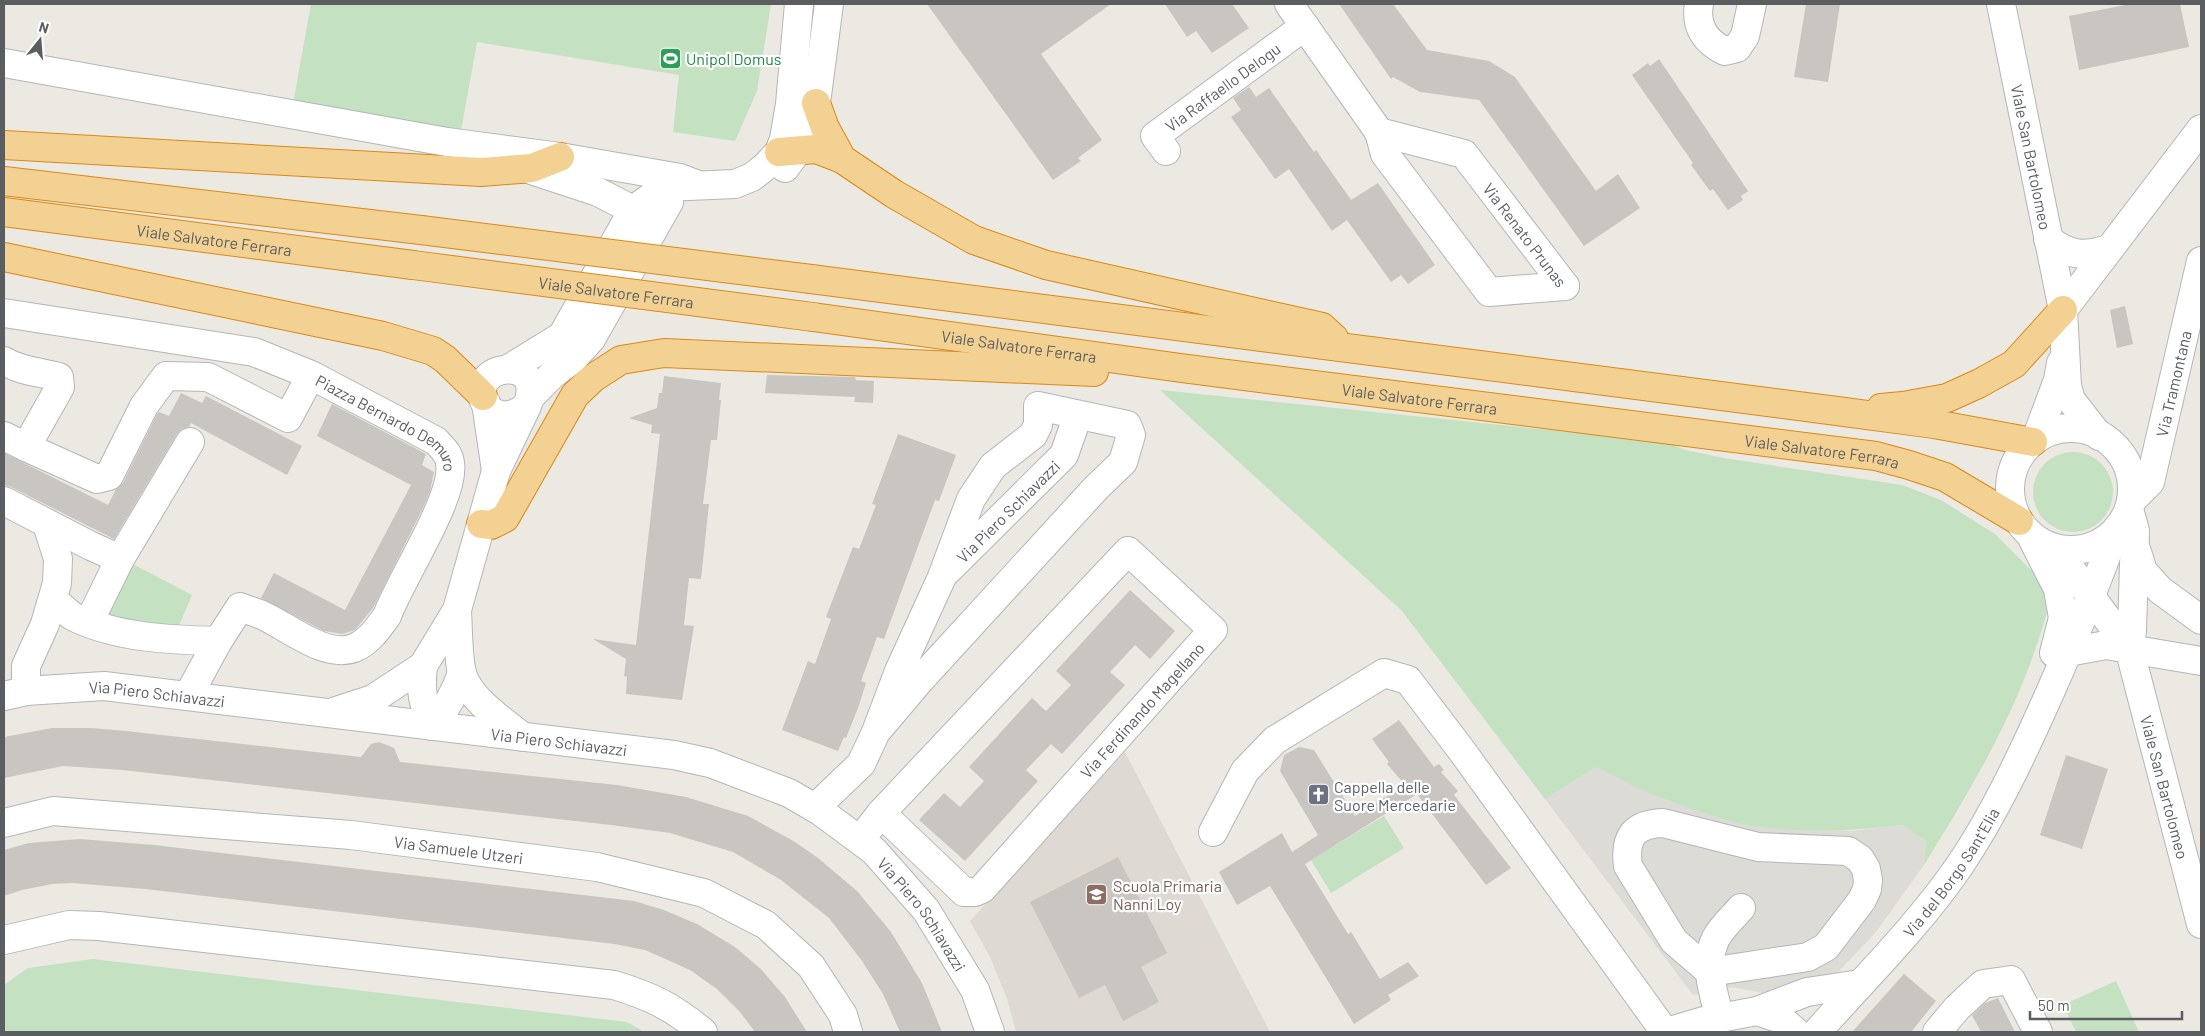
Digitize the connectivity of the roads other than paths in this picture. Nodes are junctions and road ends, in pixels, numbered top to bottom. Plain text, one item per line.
1 (799, 4) edge
2 (829, 4) edge
3 (1289, 4) edge
4 (1699, 4) edge
5 (1752, 4) edge
6 (2001, 4) edge
7 (1305, 26) junction
8 (4, 63) edge
9 (816, 103) junction
10 (2201, 128) edge
11 (1380, 132) junction
12 (447, 142) junction
13 (4, 145) edge
14 (1166, 151) dead end
15 (788, 152) junction
16 (2192, 156) edge
17 (560, 158) junction
18 (842, 159) junction
19 (527, 169) junction
20 (4, 181) edge
21 (660, 187) junction
22 (633, 210) junction
23 (4, 212) edge
24 (2048, 239) junction
25 (2109, 249) junction
26 (4, 257) edge
27 (2201, 261) edge
28 (2063, 310) junction
29 (4, 313) edge
30 (2064, 346) junction
31 (1345, 347) junction
32 (4, 362) edge
33 (510, 368) junction
34 (1181, 368) junction
35 (310, 375) junction
36 (484, 400) junction
37 (529, 401) junction
38 (1837, 411) junction
39 (1078, 415) junction
40 (4, 420) edge
41 (4, 428) edge
42 (2099, 436) junction
43 (15, 441) edge
44 (2034, 441) junction
45 (190, 442) dead end
46 (496, 471) junction
47 (4, 501) edge
48 (2127, 521) junction
49 (47, 524) junction
50 (481, 524) junction
51 (2025, 528) junction
52 (2055, 548) junction
53 (120, 559) junction
54 (942, 577) junction
55 (2091, 597) junction
56 (53, 600) junction
57 (457, 610) junction
58 (2201, 620) edge
59 (89, 622) junction
60 (218, 641) junction
61 (2129, 648) junction
62 (2068, 652) junction
63 (2201, 661) edge
64 (422, 666) junction
65 (462, 673) junction
66 (15, 694) edge
67 (188, 696) junction
68 (327, 713) junction
69 (432, 726) junction
70 (876, 732) junction
71 (524, 737) junction
72 (2025, 750) junction
73 (815, 808) junction
74 (881, 813) junction
75 (4, 823) edge
76 (1212, 832) dead end
77 (860, 840) junction
78 (1741, 908) dead end
79 (2201, 924) edge
80 (4, 940) edge
81 (1710, 972) junction
82 (1860, 984) junction
83 (1757, 1011) junction
84 (1720, 1018) junction
85 (703, 1032) edge
86 (848, 1032) edge
87 (990, 1032) edge
88 (1666, 1032) edge
89 (1796, 1032) edge
90 (1817, 1032) edge
91 (1937, 1032) edge
92 (2038, 1032) edge

1 - 15 street
2 - 9 street
3 - 7 street, Via Renato Prunas
4 - 5 street
6 - 24 street, Viale San Bartolomeo
7 - 11 street, Via Renato Prunas
7 - 14 street, Via Raffaello Delogu
8 - 12 street
9 - 15 street
9 - 18 highway
10 - 16 street
11 - 11 street, Via Renato Prunas
12 - 17 street
12 - 19 street
13 - 19 highway
15 - 18 highway
15 - 21 street
15 - 21 street
16 - 25 street
17 - 19 highway
17 - 21 street
18 - 31 highway
19 - 22 street
20 - 31 highway, Viale Salvatore Ferrara, bridge
21 - 22 street
21 - 37 street
22 - 33 street
23 - 34 highway, Viale Salvatore Ferrara, bridge
24 - 25 street
24 - 28 street, Viale San Bartolomeo
25 - 28 street
26 - 36 highway
27 - 48 street, Via Tramontana
28 - 30 street, Viale San Bartolomeo
28 - 38 highway
29 - 35 street, Piazza Bernardo Demuro
30 - 42 street, Viale San Bartolomeo
30 - 44 street, Viale San Bartolomeo
31 - 38 highway, Viale Salvatore Ferrara
32 - 43 street, Piazza Bernardo Demuro
33 - 36 street
33 - 37 street
34 - 50 highway
34 - 51 highway, Viale Salvatore Ferrara
35 - 43 street, Piazza Bernardo Demuro
35 - 60 street, Piazza Bernardo Demuro
36 - 37 street
36 - 46 street
37 - 46 street
38 - 44 highway, Viale Salvatore Ferrara
39 - 54 street, Via Piero Schiavazzi
39 - 54 street
39 - 70 street
40 - 41 street
42 - 44 street
42 - 48 street
44 - 51 street
45 - 53 street
46 - 50 street
47 - 49 street
48 - 52 street
48 - 55 street, Via del Borgo Sant'Elia
48 - 58 street
48 - 61 street, Viale San Bartolomeo
49 - 53 street
49 - 56 street
50 - 57 street
51 - 52 street
51 - 72 street, Via del Borgo Sant'Elia
52 - 55 street, Viale San Bartolomeo
53 - 59 street
54 - 70 street
55 - 61 street, Viale San Bartolomeo
55 - 62 street, Via del Borgo Sant'Elia
56 - 59 street
56 - 66 street
57 - 64 street
57 - 65 street
59 - 60 street
60 - 67 street, Piazza Bernardo Demuro
61 - 62 street
61 - 63 street
61 - 79 street, Viale San Bartolomeo
62 - 72 street, Via del Borgo Sant'Elia
64 - 68 street
64 - 69 street
65 - 69 street
65 - 71 street
66 - 67 street, Via Piero Schiavazzi
67 - 68 street, Via Piero Schiavazzi
68 - 69 street, Via Piero Schiavazzi
69 - 71 street, Via Piero Schiavazzi
70 - 73 street
71 - 73 street, Via Piero Schiavazzi
72 - 82 street, Via del Borgo Sant'Elia
73 - 77 street, Via Piero Schiavazzi
74 - 74 street, Via Ferdinando Magellano
74 - 77 street, Via Ferdinando Magellano
75 - 86 street, Via Samuele Utzeri
76 - 88 street
77 - 87 street, Via Piero Schiavazzi
78 - 81 street
80 - 85 street
81 - 81 street
81 - 84 street
82 - 83 street
82 - 90 street, Via del Borgo Sant'Elia
83 - 84 street
83 - 89 street
84 - 88 street
91 - 92 street

